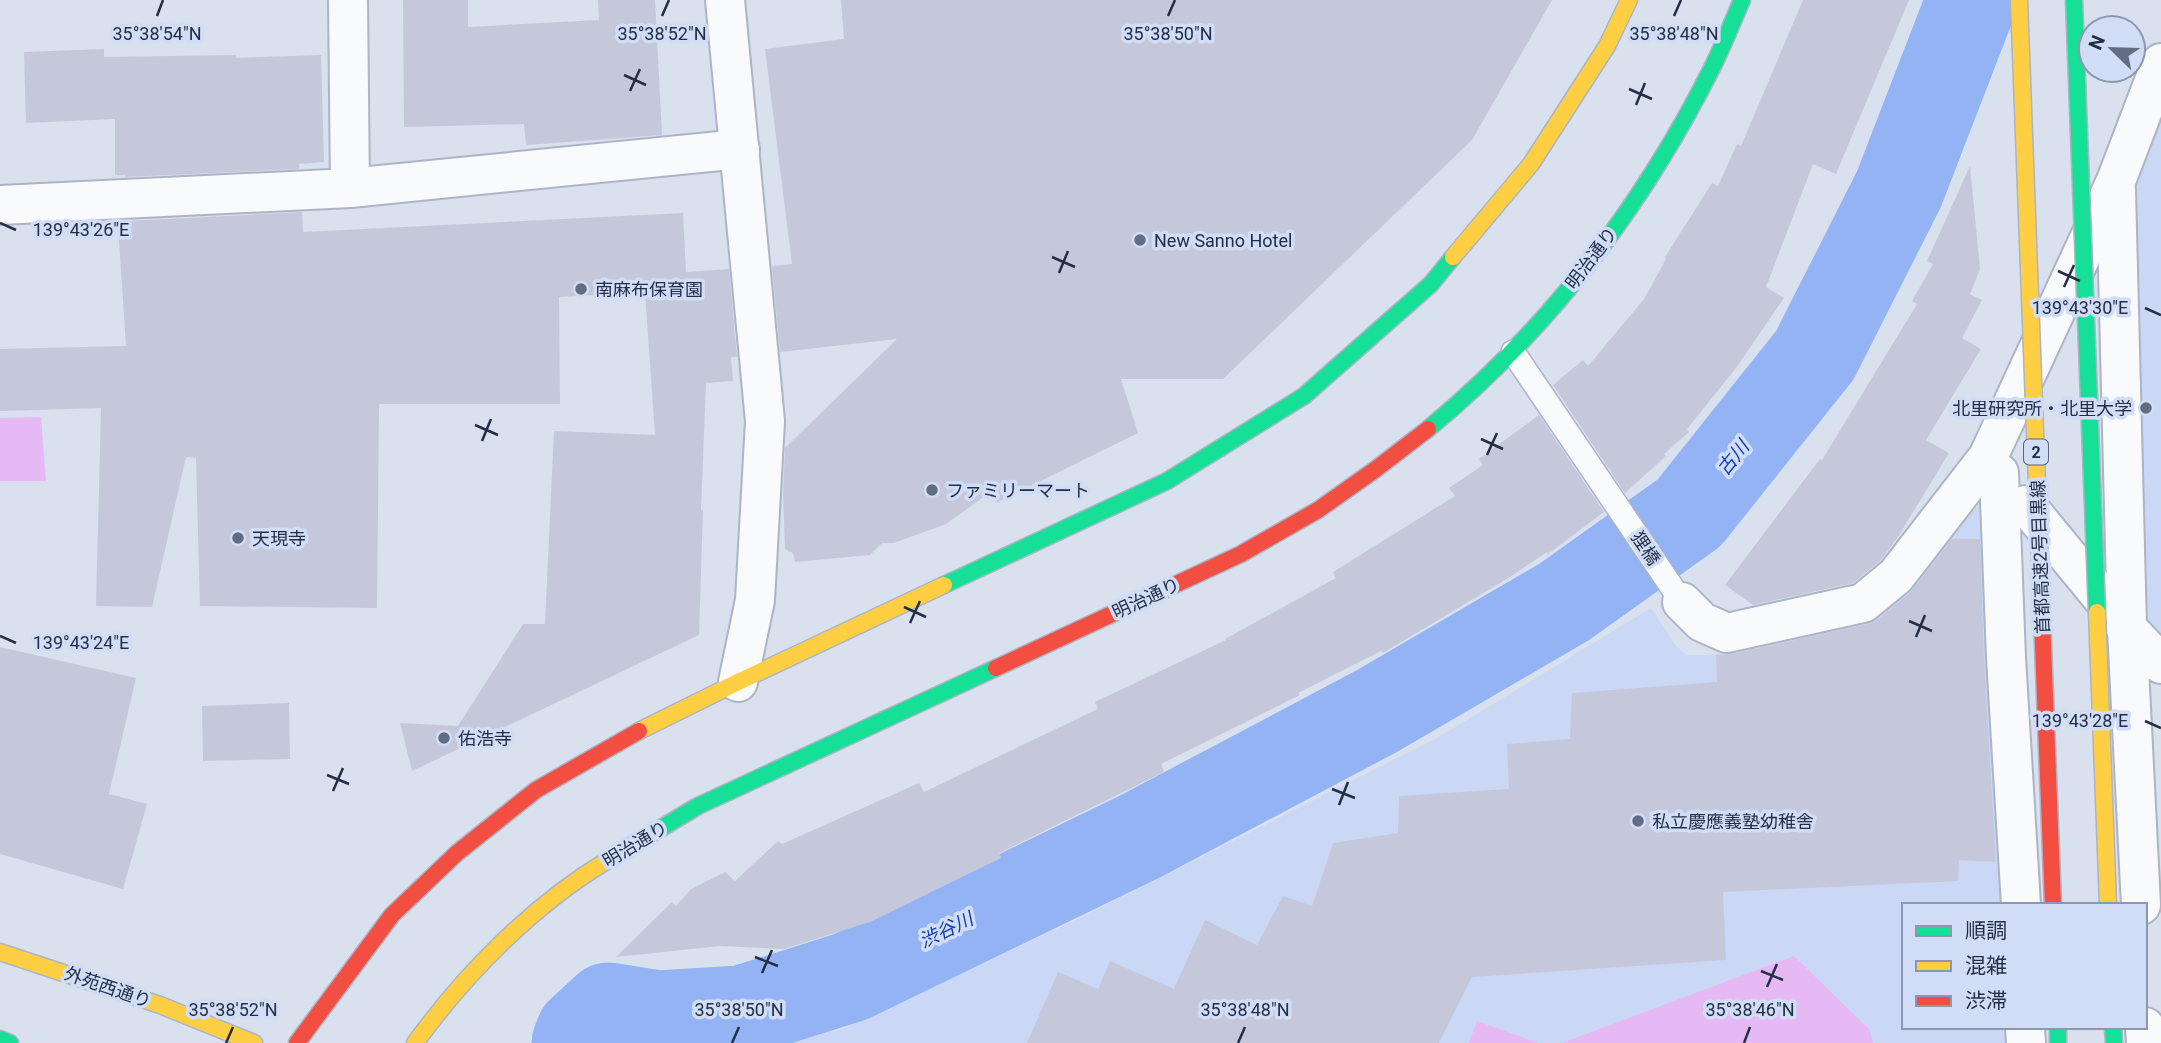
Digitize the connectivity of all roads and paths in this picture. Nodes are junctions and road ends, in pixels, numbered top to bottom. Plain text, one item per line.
1 (348, 0) edge
2 (725, 0) edge
3 (1629, 0) edge
4 (1742, 0) edge
5 (2018, 0) edge
6 (2074, 0) edge
7 (2161, 63) edge
8 (740, 149) junction
9 (2116, 181) junction
10 (351, 188) junction
11 (0, 205) edge
12 (1513, 352) junction
13 (1994, 465) junction
14 (1682, 602) joint
15 (2127, 628) junction
16 (2161, 664) edge
17 (738, 681) junction
18 (2021, 903) edge
19 (2053, 903) edge
20 (2108, 903) edge
21 (2141, 903) edge
22 (0, 952) edge
23 (0, 1040) edge
24 (10, 1043) edge
25 (254, 1043) edge
26 (297, 1043) edge
27 (415, 1043) edge

1 - 10 street
2 - 8 street
3 - 17 main road
4 - 12 main road, 明治通り
5 - 19 main road, 首都高速2号目黒線 / 2, bridge
6 - 20 main road, bridge
7 - 9 street
8 - 10 street
8 - 17 street
9 - 13 street
9 - 15 street
10 - 11 street
12 - 14 lane, 狸橋
12 - 27 main road, 明治通り
13 - 14 street
13 - 15 street
13 - 18 street
15 - 16 street
15 - 21 street
17 - 26 main road
22 - 25 main road, 外苑西通り
23 - 24 main road

